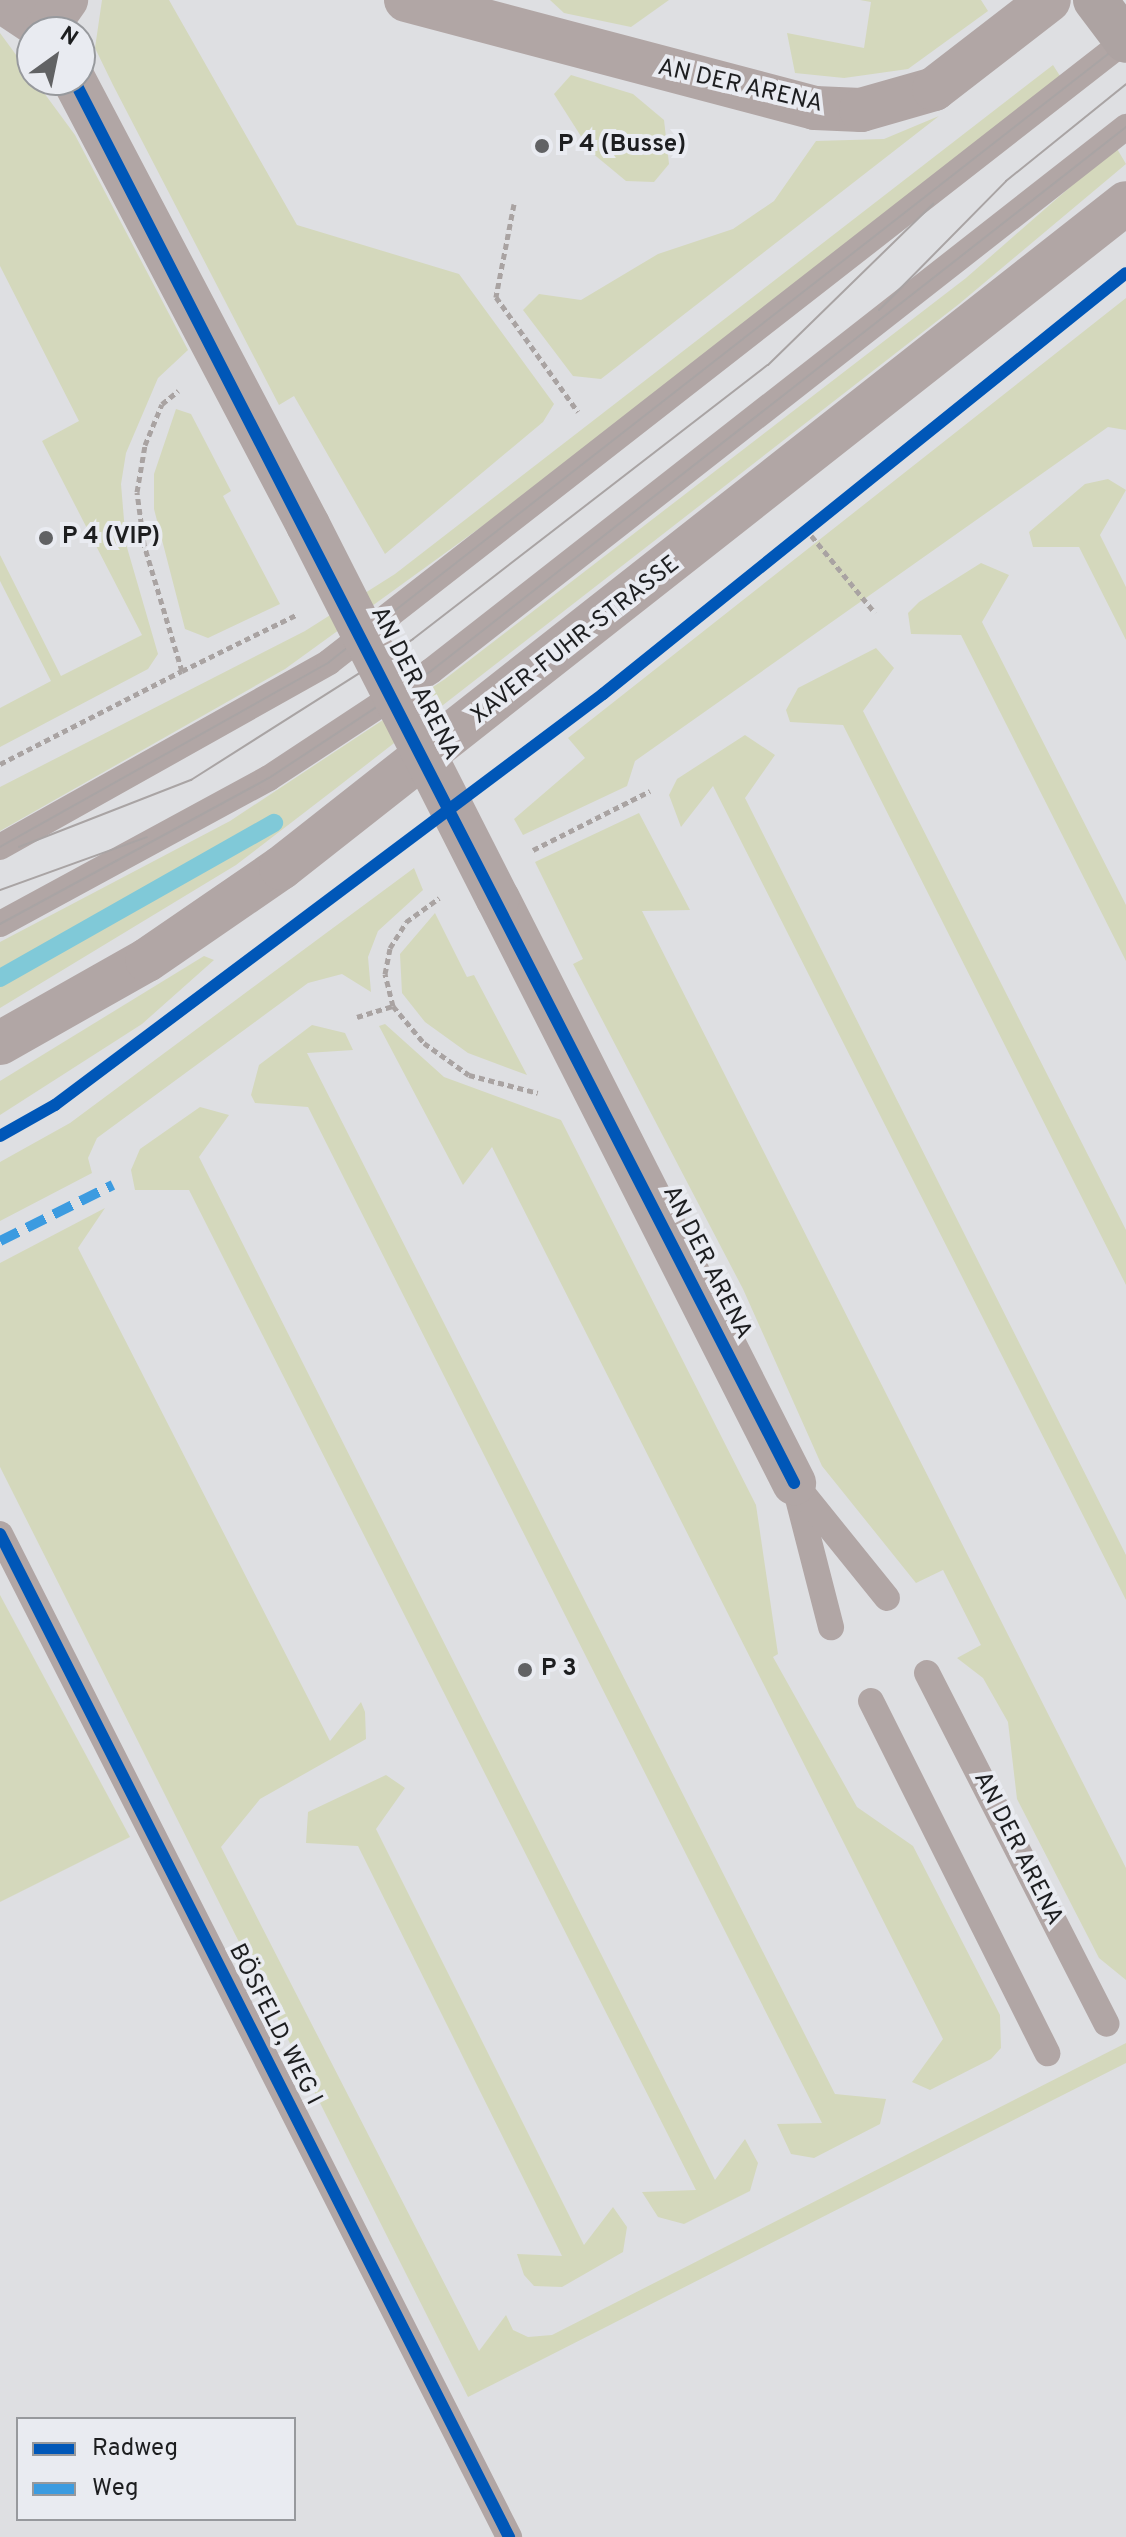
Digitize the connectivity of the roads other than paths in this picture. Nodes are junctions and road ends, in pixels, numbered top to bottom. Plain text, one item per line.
1 (0, 0) edge
2 (406, 0) edge
3 (1049, 0) edge
4 (1095, 0) edge
5 (48, 16) edge
6 (1126, 41) edge
7 (82, 96) edge
8 (1126, 127) edge
9 (1126, 203) edge
10 (0, 847) edge
11 (0, 924) edge
12 (0, 1043) edge
13 (794, 1483) junction
14 (0, 1534) edge
15 (887, 1598) dead end
16 (831, 1627) dead end
17 (927, 1673) dead end
18 (871, 1701) dead end
19 (1107, 2024) dead end
20 (1047, 2053) dead end
21 (509, 2537) edge

1 - 5 street
2 - 3 street, AN DER ARENA
4 - 6 highway, bridge
6 - 10 lane
7 - 13 street, AN DER ARENA, bridge
8 - 11 lane
9 - 12 street, XAVER-FUHR-STRASSE
13 - 15 lane, AN DER ARENA
13 - 16 lane, AN DER ARENA
14 - 21 lane, BÖSFELD, WEG I
17 - 19 lane, AN DER ARENA
18 - 20 lane

